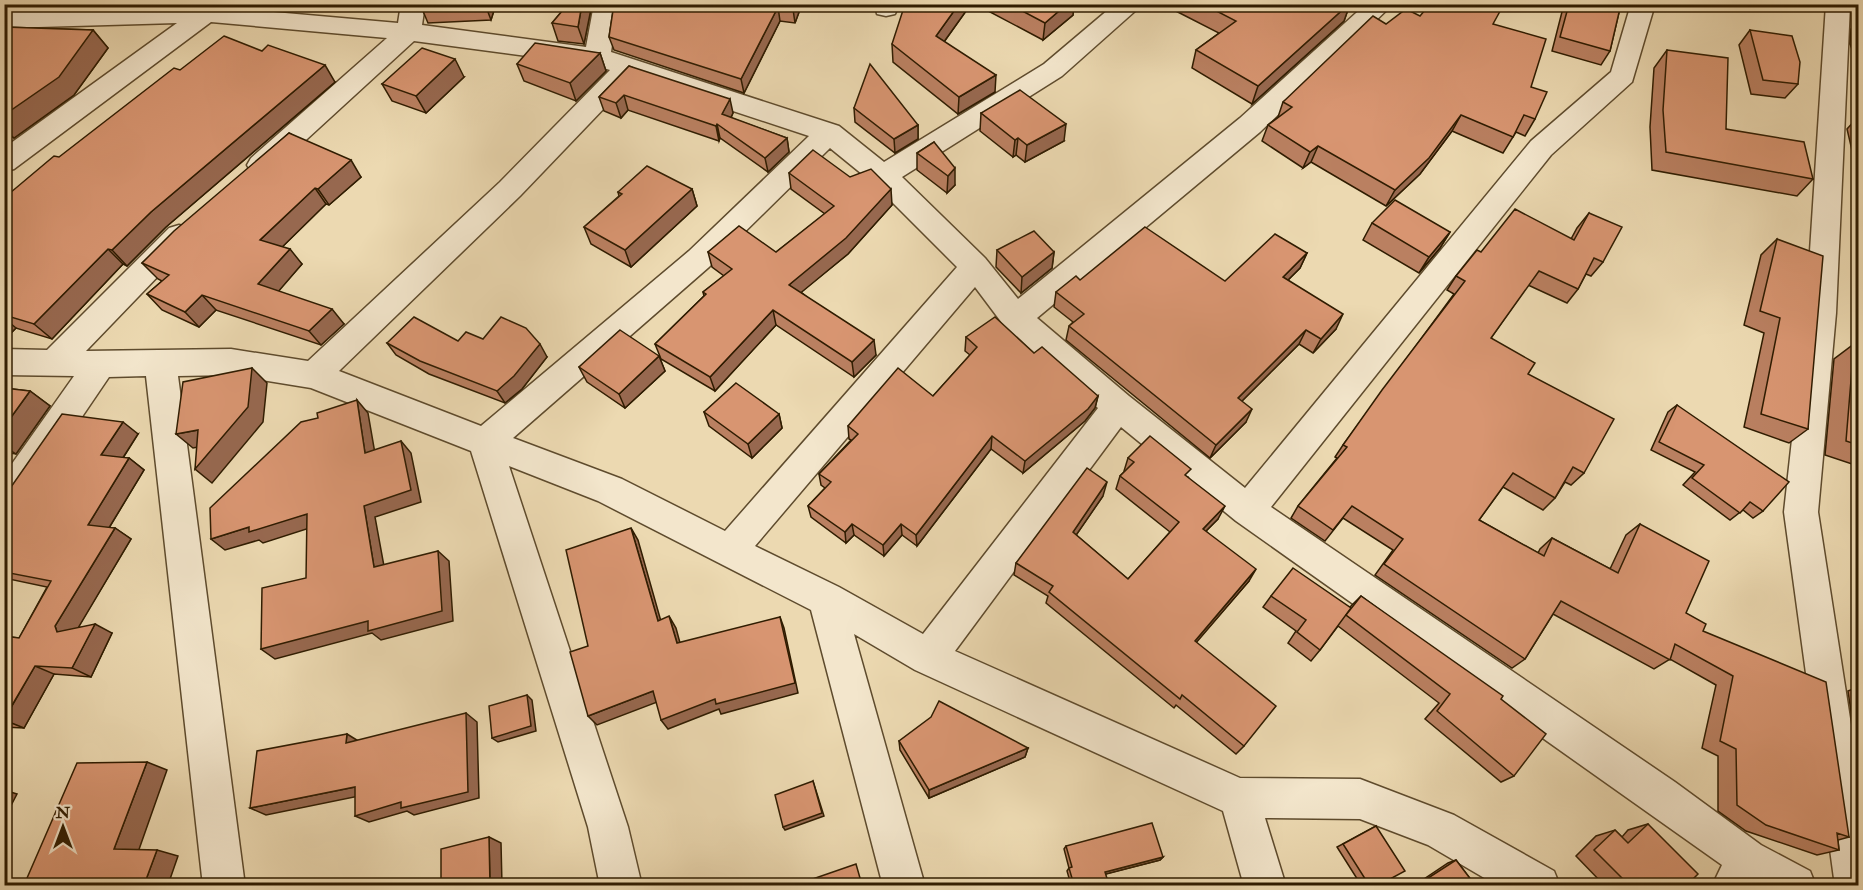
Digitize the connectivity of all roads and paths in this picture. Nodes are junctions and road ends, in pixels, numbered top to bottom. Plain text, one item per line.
1 (606, 4) edge
2 (1131, 4) edge
3 (1381, 4) edge
4 (1643, 4) edge
5 (1838, 4) edge
6 (160, 10) edge
7 (206, 14) junction
8 (411, 18) edge
9 (4, 20) edge
10 (597, 57) junction
11 (630, 66) junction
12 (829, 133) junction
13 (4, 162) edge
14 (883, 176) junction
15 (245, 179) edge
16 (203, 215) edge
17 (975, 266) junction
18 (1016, 318) junction
19 (4, 362) edge
20 (160, 362) junction
21 (54, 363) junction
22 (100, 364) junction
23 (314, 375) junction
24 (1118, 406) junction
25 (485, 442) junction
26 (4, 503) edge
27 (1248, 510) junction
28 (730, 550) junction
29 (826, 599) junction
30 (928, 657) junction
31 (1239, 798) junction
32 (1740, 872) edge
33 (224, 885) edge
34 (621, 885) edge
35 (904, 885) edge
36 (1266, 885) edge
37 (1539, 885) edge
38 (1795, 885) edge
39 (1856, 885) edge

1 - 10 street
2 - 14 street
3 - 18 street
4 - 27 street
5 - 39 street
6 - 7 street
6 - 9 street
7 - 8 street
7 - 13 street
8 - 10 street
8 - 15 street
10 - 11 street
11 - 12 street
11 - 23 street
12 - 14 street
12 - 25 street
14 - 17 street
16 - 21 street
17 - 18 street
17 - 28 street
18 - 24 street
19 - 21 street
20 - 22 street
20 - 23 street
20 - 33 street
21 - 22 street
22 - 26 street
23 - 25 street
24 - 27 street
24 - 30 street
25 - 28 street
25 - 34 street
27 - 32 street
28 - 29 street
29 - 30 street
29 - 35 street
30 - 31 street
31 - 36 street
31 - 37 street
32 - 38 street

